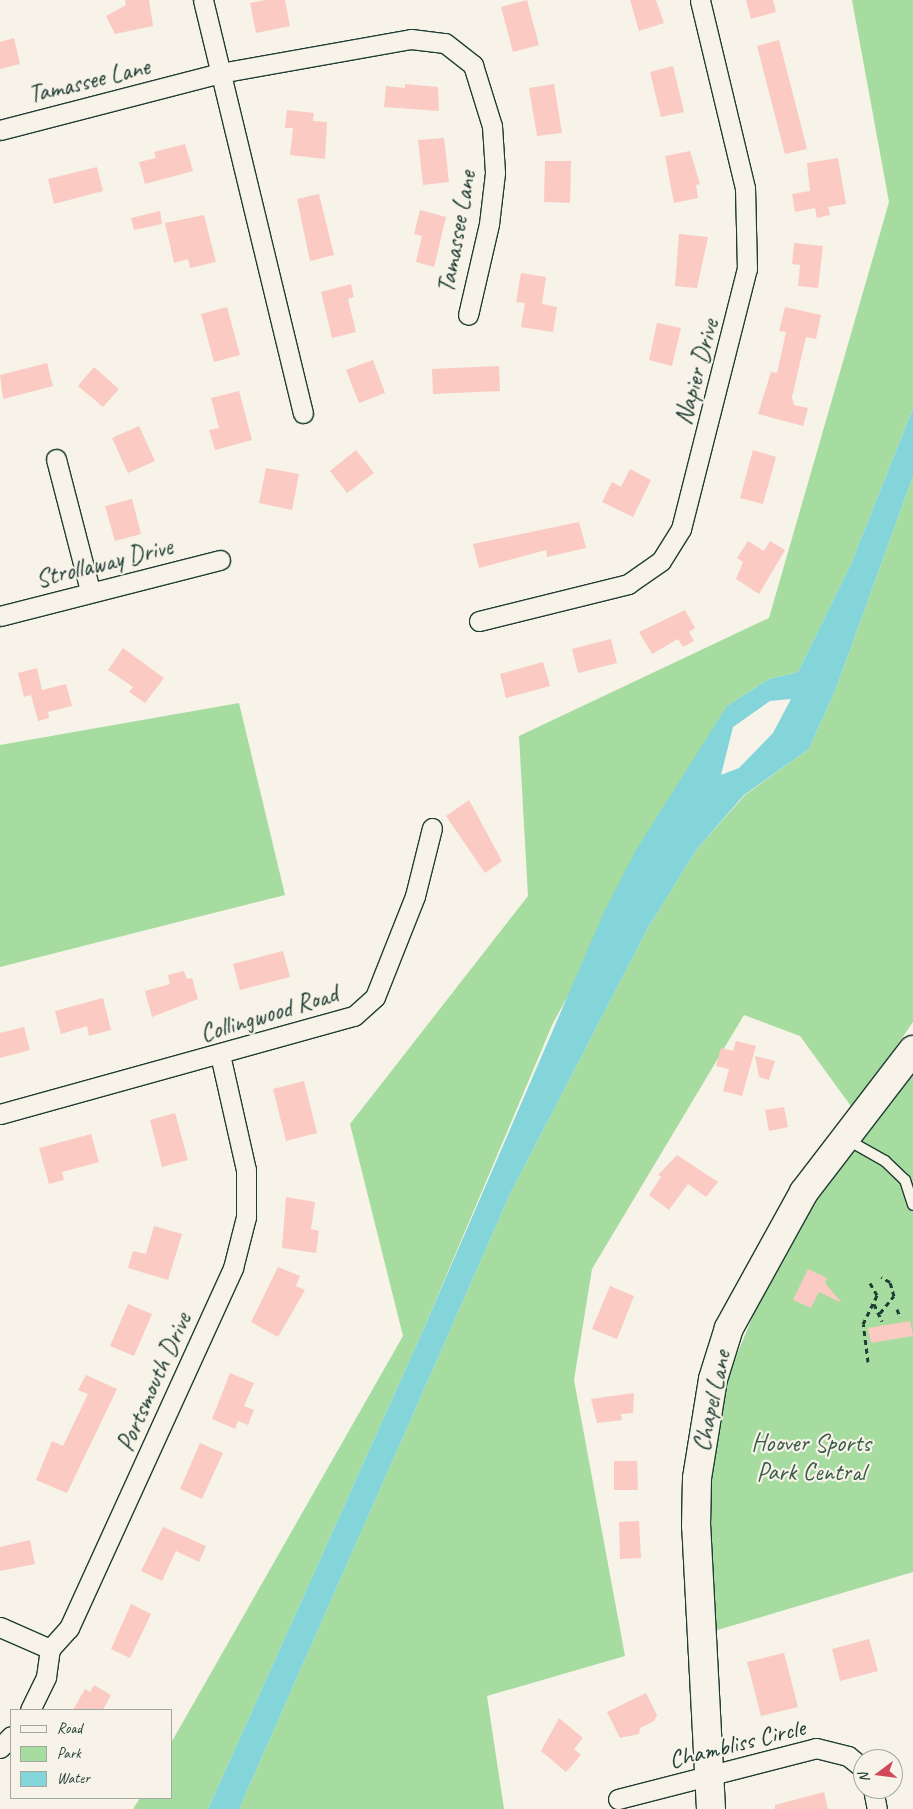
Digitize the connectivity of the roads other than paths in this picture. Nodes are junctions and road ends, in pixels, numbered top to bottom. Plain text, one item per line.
1 (203, 0) edge
2 (700, 0) edge
3 (220, 73) junction
4 (0, 130) edge
5 (468, 315) dead end
6 (303, 413) dead end
7 (56, 459) dead end
8 (220, 560) dead end
9 (90, 590) junction
10 (0, 616) edge
11 (479, 621) dead end
12 (432, 828) dead end
13 (913, 1050) edge
14 (220, 1055) junction
15 (0, 1114) edge
16 (845, 1139) junction
17 (913, 1205) edge
18 (0, 1627) edge
19 (50, 1648) junction
20 (30, 1709) edge
21 (10, 1737) edge
22 (0, 1748) edge
23 (853, 1760) edge
24 (710, 1776) junction
25 (618, 1799) dead end
26 (711, 1809) edge

1 - 3 street
2 - 11 street, Napier Drive
3 - 4 street, Tamassee Lane
3 - 5 street, Tamassee Lane
3 - 6 street
7 - 9 street
8 - 9 street, Strollaway Drive
9 - 10 street, Strollaway Drive
12 - 14 street, Collingwood Road
13 - 16 street, Chapel Lane
14 - 15 street, Collingwood Road
14 - 19 street, Portsmouth Drive
16 - 17 lane
16 - 24 street, Chapel Lane
18 - 19 street
19 - 20 street
21 - 22 street
23 - 24 street, Chambliss Circle
24 - 25 street, Chambliss Circle
24 - 26 street, Chapel Lane

